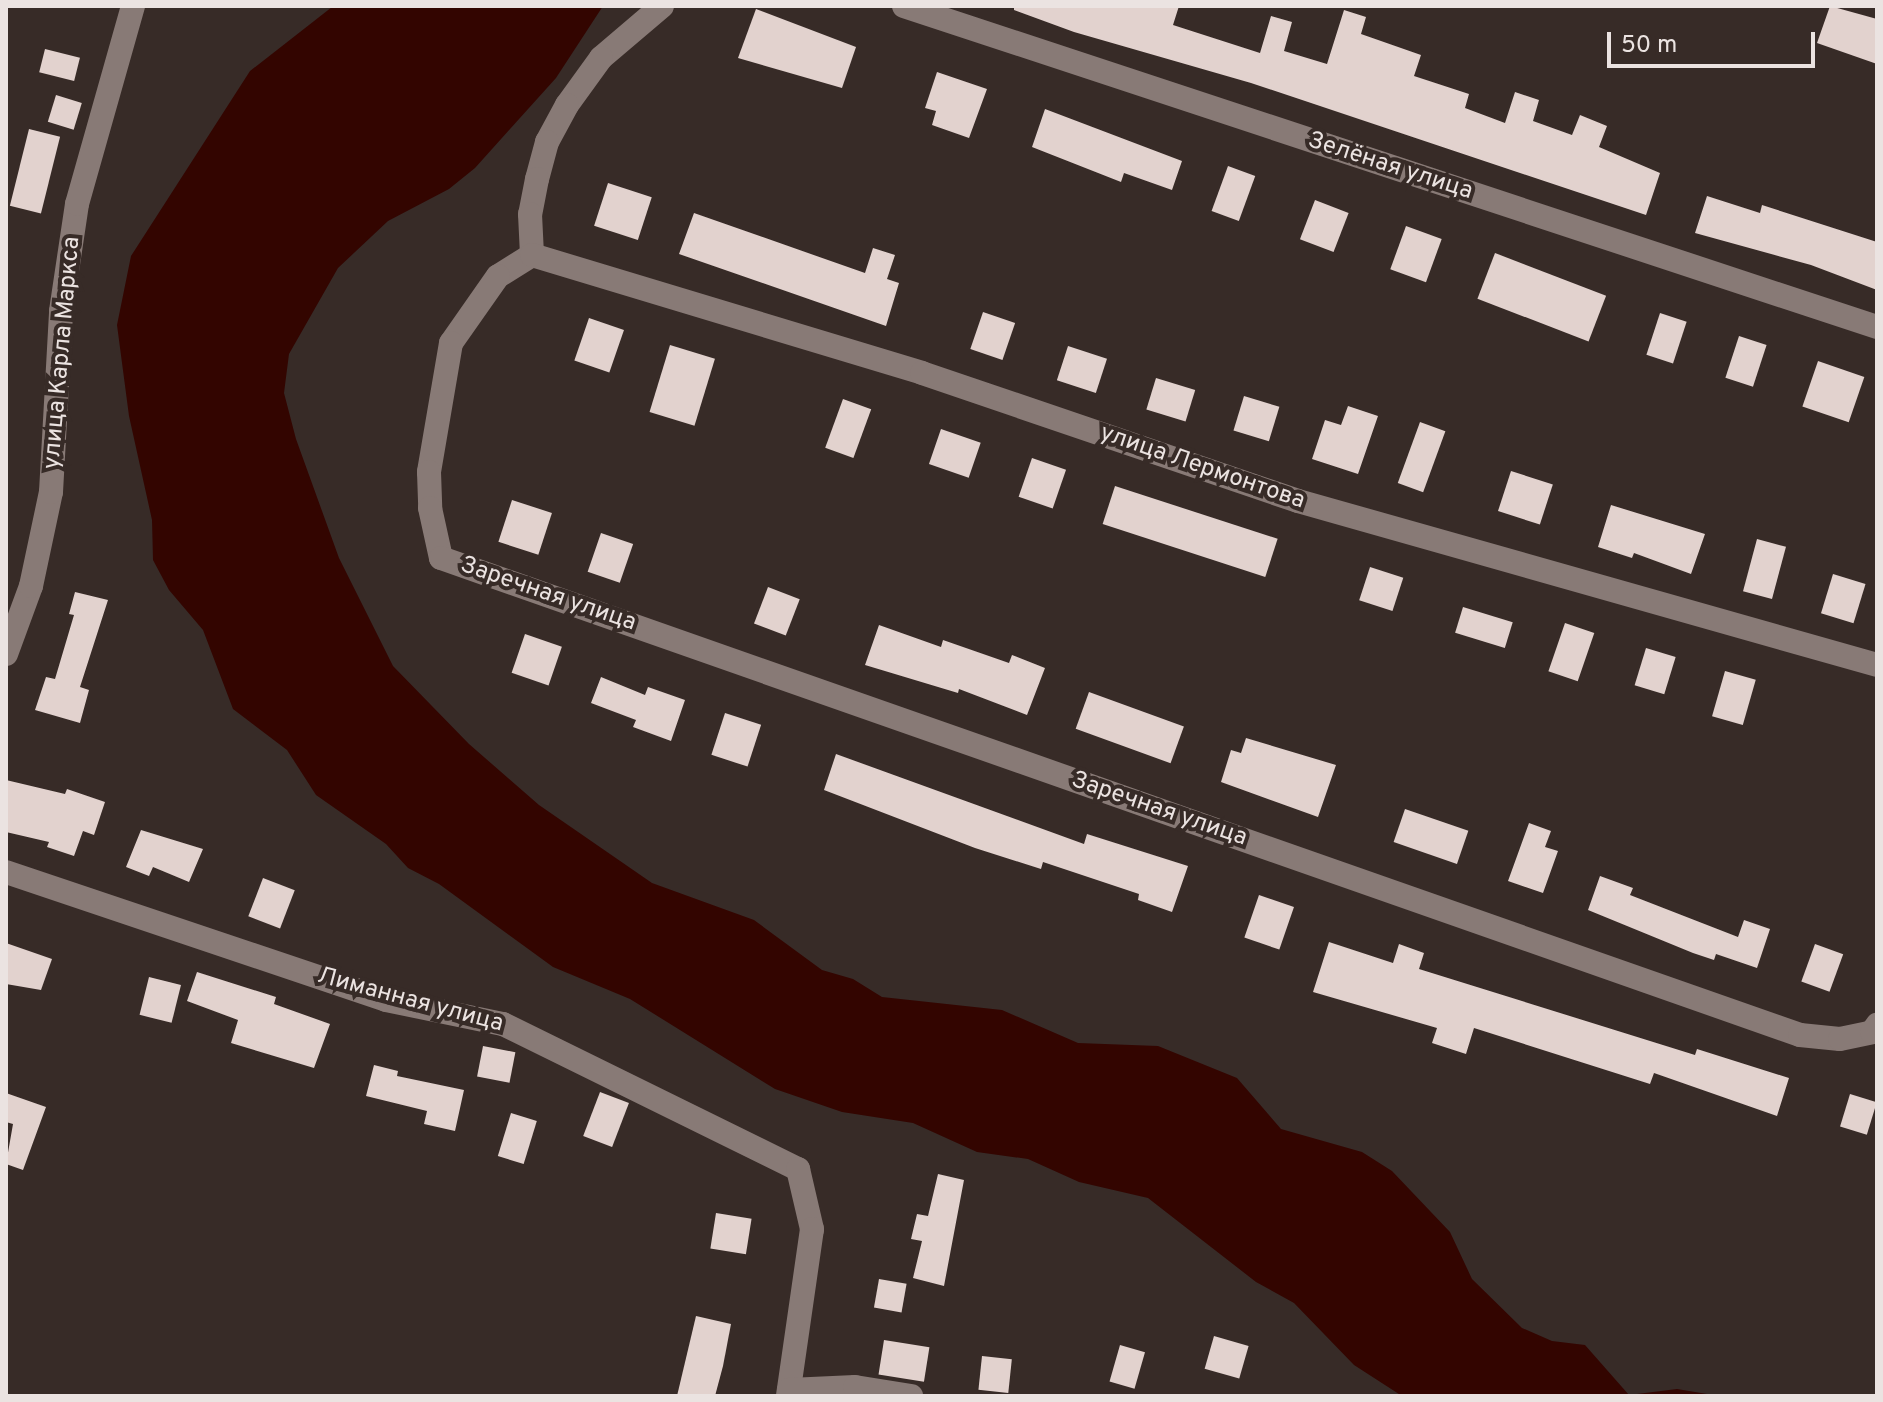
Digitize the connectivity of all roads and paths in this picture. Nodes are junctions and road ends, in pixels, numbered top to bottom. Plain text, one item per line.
1 (133, 6) edge
2 (662, 6) edge
3 (904, 6) edge
4 (532, 255) junction
5 (1877, 327) edge
6 (6, 654) edge
7 (1877, 665) edge
8 (6, 872) edge
9 (1877, 1025) edge
10 (788, 1393) edge
11 (911, 1396) edge

1 - 6 street, улица Карла Маркса
2 - 4 street
3 - 5 street, Зелёная улица
4 - 7 street, улица Лермонтова
4 - 9 street, Заречная улица
8 - 10 street, Лиманная улица
10 - 11 street

